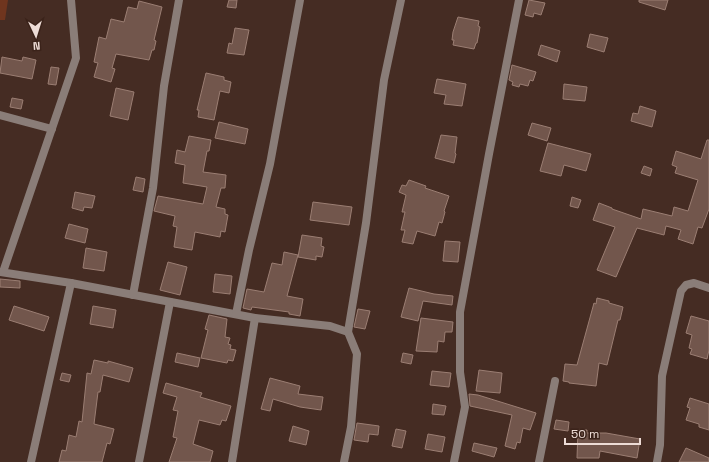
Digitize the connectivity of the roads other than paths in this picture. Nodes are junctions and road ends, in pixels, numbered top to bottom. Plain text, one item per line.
1 (71, 0) edge
2 (178, 0) edge
3 (300, 0) edge
4 (401, 0) edge
5 (519, 0) edge
6 (0, 115) edge
7 (52, 129) junction
8 (2, 272) edge
9 (71, 283) junction
10 (709, 288) edge
11 (133, 295) junction
12 (170, 302) junction
13 (236, 314) junction
14 (256, 318) junction
15 (348, 332) junction
16 (556, 381) dead end
17 (31, 462) edge
18 (139, 462) edge
19 (232, 462) edge
20 (344, 462) edge
21 (454, 462) edge
22 (539, 462) edge
23 (657, 462) edge

1 - 7 street
2 - 11 street
3 - 13 street
4 - 15 street
5 - 21 street
6 - 7 street
7 - 8 street
8 - 9 street
9 - 11 street
9 - 17 street
10 - 23 street
11 - 12 street
12 - 13 street
12 - 18 street
13 - 14 street
14 - 15 street
14 - 19 street
15 - 20 street
16 - 22 street

